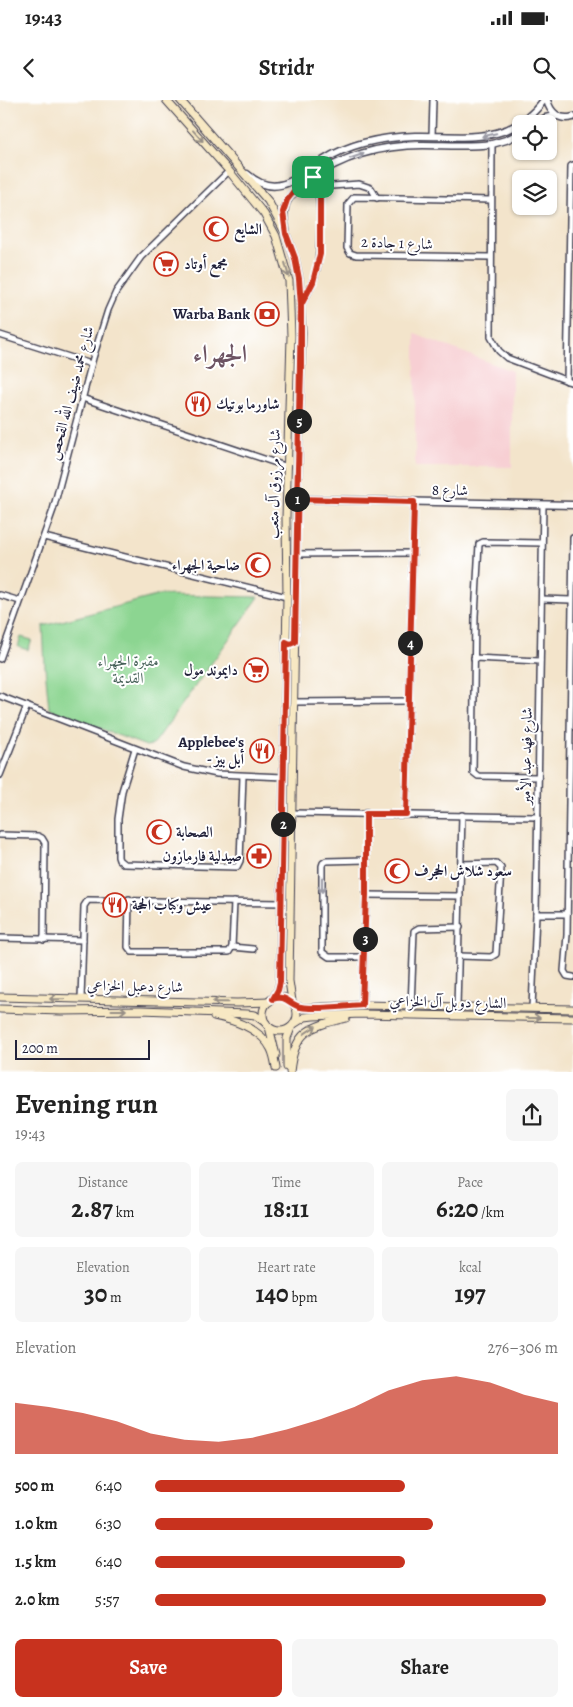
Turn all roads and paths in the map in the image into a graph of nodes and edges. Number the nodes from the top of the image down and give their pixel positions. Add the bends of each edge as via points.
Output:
1 (166, 100) edge
2 (180, 100) edge
3 (433, 100) edge
4 (546, 100) edge
5 (556, 115) edge
6 (557, 116) edge
7 (573, 117) edge
8 (432, 136) junction
9 (512, 137) edge
10 (492, 144) junction
11 (573, 165) edge
12 (241, 169) junction
13 (230, 171) junction
14 (297, 177) junction
15 (313, 177) junction
16 (303, 184) junction
17 (318, 187) junction
18 (378, 198) junction
19 (491, 200) junction
20 (571, 230) edge
21 (286, 234) junction
22 (490, 257) junction
23 (571, 295) edge
24 (301, 305) junction
25 (0, 335) edge
26 (91, 364) junction
27 (567, 381) junction
28 (573, 383) edge
29 (82, 398) junction
30 (288, 467) junction
31 (297, 499) junction
32 (414, 502) junction
33 (543, 505) junction
34 (573, 505) edge
35 (44, 537) junction
36 (573, 538) edge
37 (542, 543) junction
38 (413, 552) junction
39 (296, 554) junction
40 (572, 578) edge
41 (0, 595) edge
42 (287, 598) junction
43 (542, 599) junction
44 (20, 601) junction
45 (572, 604) edge
46 (286, 642) junction
47 (295, 642) junction
48 (572, 646) edge
49 (286, 655) junction
50 (295, 656) junction
51 (474, 658) junction
52 (0, 659) edge
53 (540, 661) junction
54 (572, 690) edge
55 (0, 696) edge
56 (409, 701) junction
57 (294, 702) junction
58 (27, 706) junction
59 (571, 742) edge
60 (135, 749) junction
61 (571, 770) edge
62 (0, 775) edge
63 (243, 776) junction
64 (284, 777) junction
65 (538, 777) junction
66 (292, 813) junction
67 (366, 814) junction
68 (406, 814) junction
69 (462, 815) junction
70 (538, 817) junction
71 (571, 819) edge
72 (283, 826) junction
73 (292, 826) junction
74 (0, 834) edge
75 (283, 839) junction
76 (291, 840) junction
77 (366, 860) junction
78 (461, 864) junction
79 (570, 864) edge
80 (366, 895) junction
81 (460, 896) junction
82 (129, 900) junction
83 (234, 902) junction
84 (282, 903) junction
85 (536, 914) junction
86 (567, 914) junction
87 (460, 927) junction
88 (567, 935) junction
89 (573, 935) edge
90 (0, 938) edge
91 (44, 940) junction
92 (83, 940) junction
93 (232, 946) junction
94 (253, 949) dead end
95 (459, 956) junction
96 (364, 957) junction
97 (573, 976) edge
98 (0, 999) edge
99 (81, 999) junction
100 (271, 1000) junction
101 (176, 1001) junction
102 (190, 1002) junction
103 (293, 1003) junction
104 (362, 1005) junction
105 (411, 1006) junction
106 (457, 1007) junction
107 (487, 1007) junction
108 (501, 1008) junction
109 (532, 1008) junction
110 (0, 1009) edge
111 (573, 1010) edge
112 (176, 1012) junction
113 (188, 1013) junction
114 (201, 1013) junction
115 (361, 1014) junction
116 (487, 1018) junction
117 (501, 1018) junction
118 (573, 1018) edge
119 (267, 1025) junction
120 (293, 1026) junction
121 (276, 1070) edge
122 (288, 1072) edge

1 -> 13 main road, شارع مرزوق آل متعب
2 - 12 main road, شارع مرزوق آل متعب
3 - 8 street
4 - 5 street
4 -> 8 street via 522,122 501,132 479,137
6 - 7 street
8 - 14 street via 393,138 351,146
9 - 10 street
15 -> 10 street via 357,155 376,150 421,145
10 - 19 street
11 - 20 street
12 - 14 street via 270,186 281,186
12 - 21 main road, شارع مرزوق آل متعب via 268,201
13 - 26 street, شارع محمد ضيف الله القحص via 163,234 127,275 108,310
13 -> 30 main road, شارع مرزوق آل متعب via 271,225 290,281
14 - 16 street via 297,182
15 - 16 street
15 - 17 street
16 - 21 street via 285,205
17 - 18 street via 359,184 371,188
17 - 24 street via 320,254 313,282
18 - 19 street, شارع 1 جادة 2
18 - 22 street, شارع 1 جادة 2 via 356,197 348,204 347,248 352,254
19 - 22 street
20 - 23 street
21 - 24 main road, شارع مرزوق آل متعب via 295,258
22 - 27 street via 490,331 496,346 512,361
23 - 27 street
24 - 31 main road, شارع مرزوق آل متعب
25 - 26 street
26 - 29 street, شارع محمد ضيف الله القحص
27 - 28 street
29 - 30 street
29 - 35 street, شارع محمد ضيف الله القحص
30 - 42 main road, شارع مرزوق آل متعب
31 - 32 street, شارع 8
31 - 39 main road, شارع مرزوق آل متعب
32 - 33 street, شارع 8
32 - 38 street
33 - 34 street, شارع 8
33 - 37 street, شارع فهد عبد الأمير
35 - 42 street
35 - 44 street, شارع محمد ضيف الله القحص
36 - 40 street
37 - 43 street, شارع فهد عبد الأمير
37 - 51 street via 479,544
38 - 39 street
38 - 56 street
39 - 47 main road, شارع مرزوق آل متعب
40 - 45 street
41 - 44 street
42 - 46 main road, شارع مرزوق آل متعب
43 - 45 street
43 - 53 street, شارع فهد عبد الأمير
44 - 52 street, شارع محمد ضيف الله القحص
45 - 48 street
46 - 47 main road
46 - 49 main road, شارع مرزوق آل متعب
47 - 50 main road, شارع مرزوق آل متعب
48 - 54 street
49 - 50 main road
49 - 64 main road, شارع مرزوق آل متعب
50 - 57 main road, شارع مرزوق آل متعب
51 - 53 street
51 - 65 street via 474,773 478,776
53 - 65 street, شارع فهد عبد الأمير
54 - 59 street
55 - 58 street
56 - 57 street
56 - 68 street
57 - 66 main road, شارع مرزوق آل متعب
58 - 60 street
58 - 62 street
59 - 61 street
60 - 63 street via 192,769
60 - 63 street via 119,812 118,857 124,864 238,866
61 - 71 street
63 - 64 street
64 - 72 main road, شارع مرزوق آل متعب
65 - 70 street, شارع فهد عبد الأمير
66 - 67 street
66 - 73 main road, شارع مرزوق آل متعب
67 - 68 street
67 - 77 street
68 - 69 street
69 - 70 street
69 - 78 street
70 - 85 street, شارع فهد عبد الأمير
71 - 79 street
72 - 73 main road
72 - 75 main road, شارع مرزوق آل متعب
73 - 76 main road, شارع مرزوق آل متعب
74 - 91 street via 38,836 45,843
75 - 76 main road
75 - 84 main road, شارع مرزوق آل متعب
76 - 103 main road, شارع مرزوق آل متعب via 288,981
77 - 80 street
77 -> 96 street via 326,861 322,866 322,952 329,957
78 - 81 street
78 - 95 street via 496,863 501,868 496,954 491,957
79 - 86 street
80 - 81 street
80 - 96 street
81 - 87 street
82 - 83 street
82 - 92 street via 85,901
82 - 93 street via 130,951 226,953
83 - 84 street
83 - 93 street
84 - 100 main road, شارع مرزوق آل متعب via 280,982
85 - 86 street
85 - 109 street, شارع فهد عبد الأمير
86 - 88 street
87 - 95 street
87 - 105 street via 419,928 414,931
88 - 89 street
88 - 97 street via 564,971 567,976
90 - 91 street
91 - 92 street
92 - 99 street
93 - 94 street
95 - 106 street
96 - 104 street
99 -> 98 main road, شارع دعبل الخزاعي
99 - 101 main road, شارع دعبل الخزاعي
100 -> 102 main road, شارع دعبل الخزاعي
100 - 103 main road via 284,998
100 - 119 main road via 263,1014
101 - 102 main road, شارع دعبل الخزاعي
101 - 112 main road via 179,1006
102 - 113 main road via 185,1006
103 - 104 main road, الشارع دوبل آل الخزاعي via 305,1008
103 - 120 main road via 298,1013
104 - 105 main road, الشارع دوبل آل الخزاعي
105 - 106 main road, الشارع دوبل آل الخزاعي
106 - 107 main road, الشارع دوبل آل الخزاعي
107 - 108 main road, الشارع دوبل آل الخزاعي
107 - 116 main road via 491,1013
108 - 109 main road, الشارع دوبل آل الخزاعي
108 - 117 main road via 498,1012
109 - 111 main road, الشارع دوبل آل الخزاعي
110 -> 112 main road, شارع دعبل الخزاعي
112 - 113 main road, شارع دعبل الخزاعي
113 - 114 main road, شارع دعبل الخزاعي
114 - 119 main road, شارع دعبل الخزاعي via 251,1014
114 - 121 main road via 231,1020 256,1033 271,1049
115 - 116 main road, الشارع دوبل آل الخزاعي
115 - 120 main road, الشارع دوبل آل الخزاعي via 305,1017
122 -> 115 main road via 296,1045 304,1033 319,1024
116 - 117 main road, الشارع دوبل آل الخزاعي
117 -> 118 main road, الشارع دوبل آل الخزاعي
119 - 120 main road via 278,1031
119 - 121 main road via 275,1045
120 - 122 main road via 287,1038

